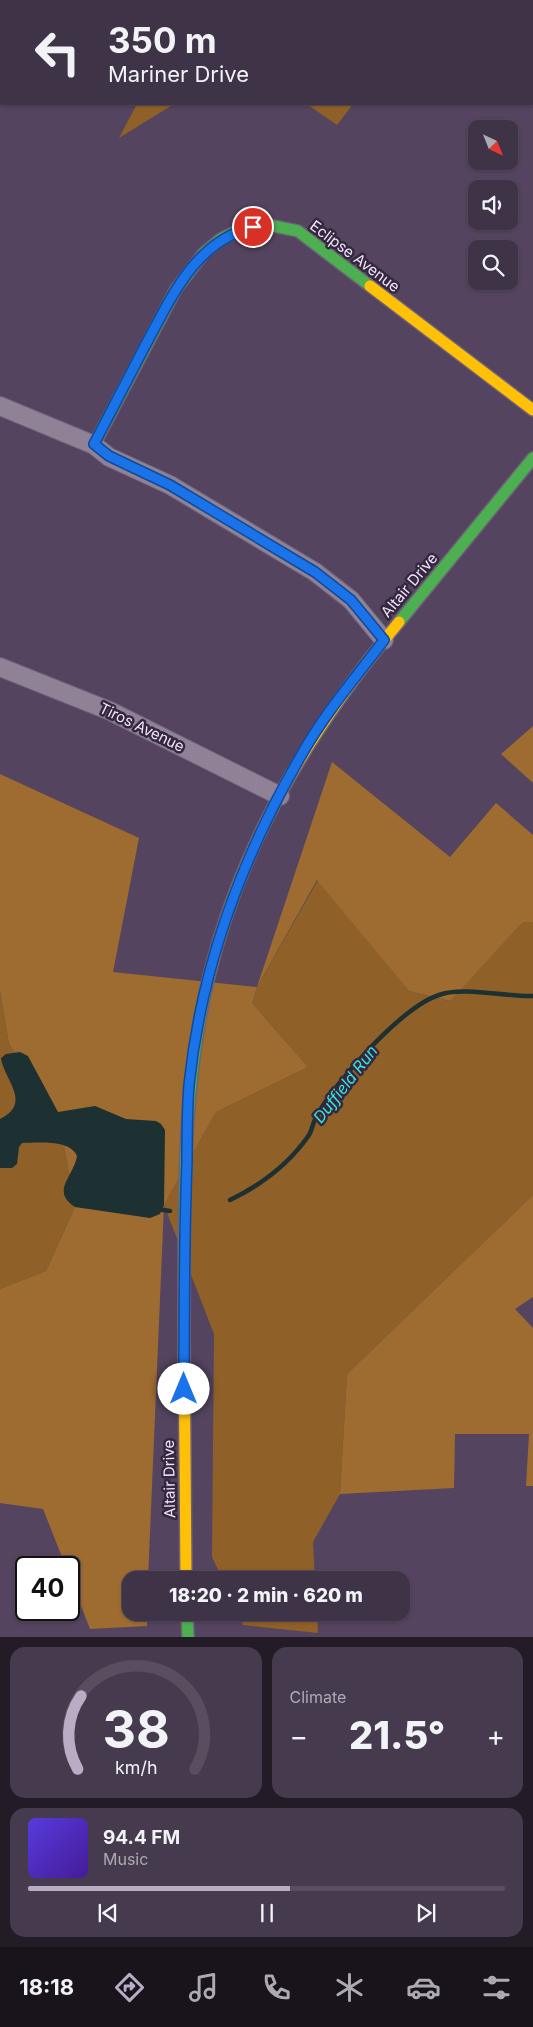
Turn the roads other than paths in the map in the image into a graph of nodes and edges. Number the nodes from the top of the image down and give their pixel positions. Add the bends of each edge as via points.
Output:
1 (0, 406) edge
2 (533, 410) edge
3 (94, 444) junction
4 (533, 458) edge
5 (384, 640) junction
6 (0, 667) edge
7 (280, 796) junction
8 (186, 1571) edge
9 (187, 1621) edge
10 (188, 1637) edge

1 - 3 street
2 - 3 street, Eclipse Avenue via 298,231 266,224 221,239 197,260 176,288
3 - 5 street via 109,456 170,485 315,572 351,600
4 - 5 street, Altair Drive
5 - 7 street, Altair Drive via 321,724
6 - 7 street, Tiros Avenue via 110,710
7 - 8 street, Altair Drive via 236,889 223,926 204,992 189,1085 183,1479
9 - 10 street

